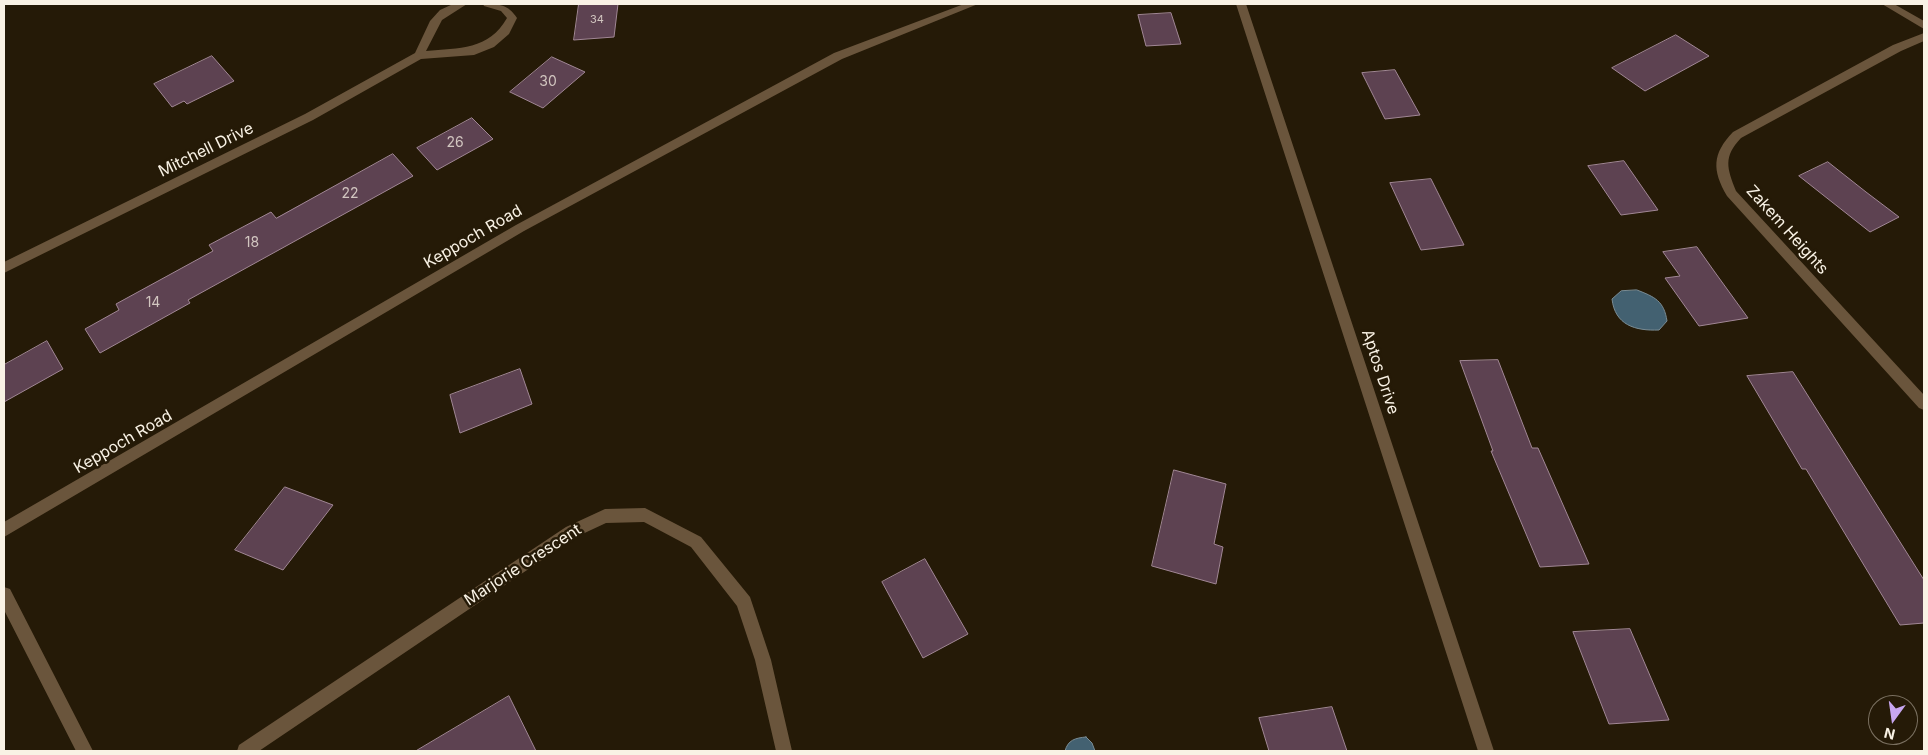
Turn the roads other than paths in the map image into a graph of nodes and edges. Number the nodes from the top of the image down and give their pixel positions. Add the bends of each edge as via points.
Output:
1 (462, 4) edge
2 (488, 4) edge
3 (973, 4) edge
4 (1241, 4) edge
5 (1887, 4) edge
6 (1924, 26) edge
7 (1924, 37) edge
8 (420, 55) junction
9 (4, 268) edge
10 (1924, 404) edge
11 (4, 530) edge
12 (4, 594) edge
13 (85, 751) edge
14 (245, 751) edge
15 (784, 751) edge
16 (1486, 751) edge

1 - 8 street via 442,12 432,26
2 - 8 street, Mitchell Drive via 505,9 512,18 505,31 490,44 474,51
3 - 11 street, Keppoch Road via 838,56 588,191
4 - 16 street, Aptos Drive
5 - 6 street
7 - 10 street, Zakem Heights via 1737,135 1724,148 1721,169 1731,193
8 - 9 street, Mitchell Drive via 309,117
12 - 13 street
14 - 15 street, Marjorie Crescent via 571,532 605,516 646,515 696,542 744,602 763,660

